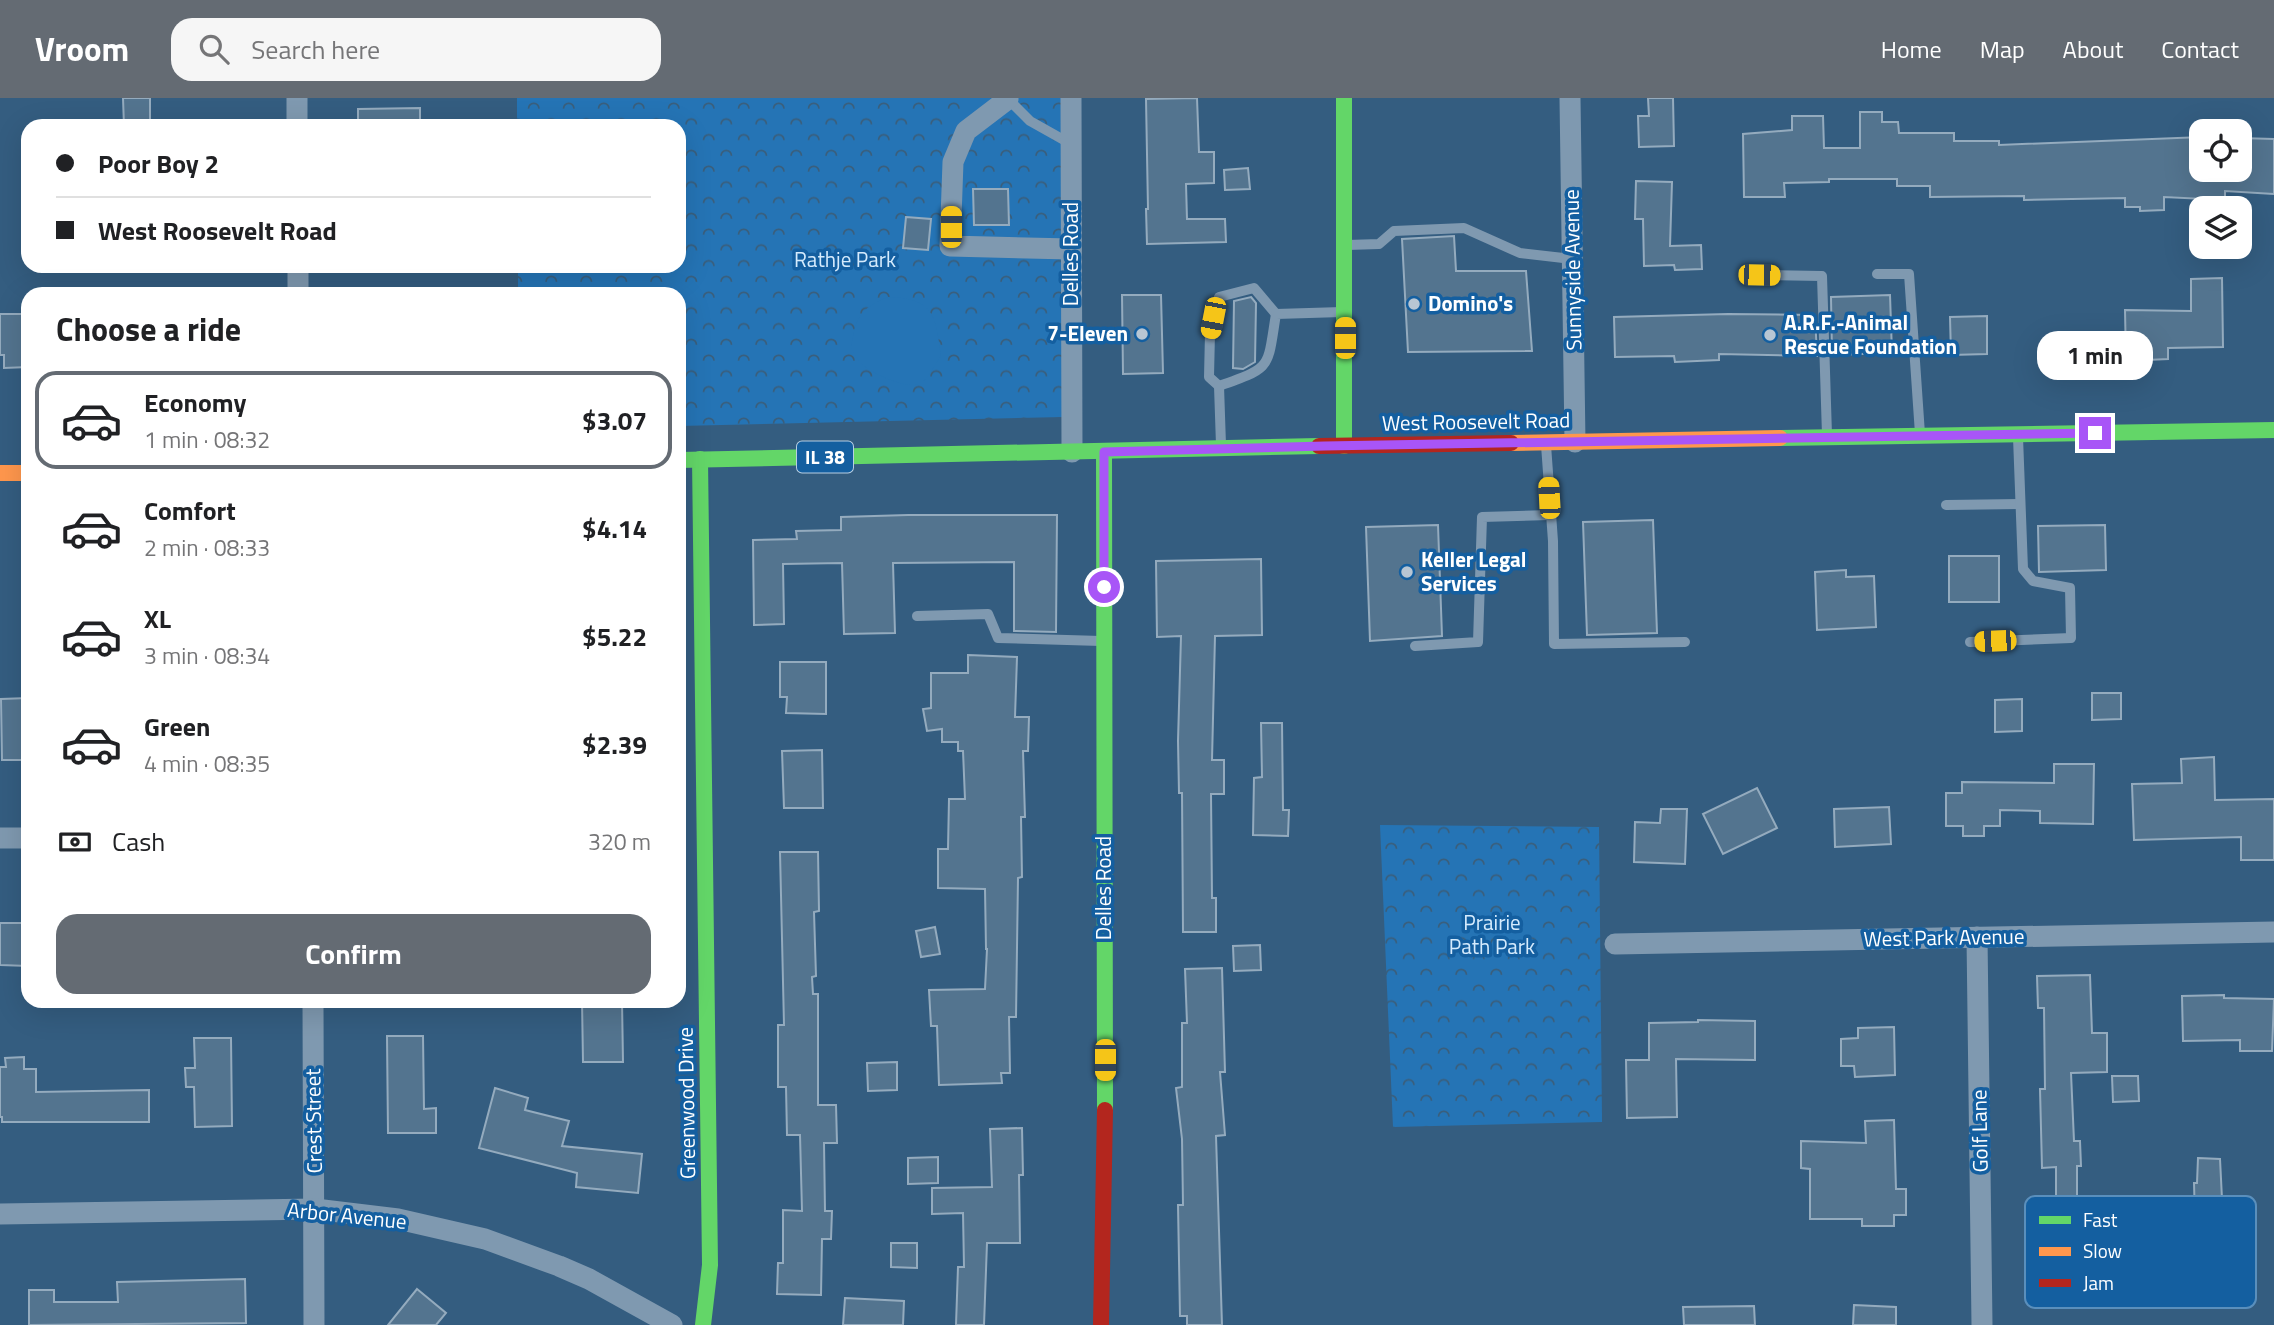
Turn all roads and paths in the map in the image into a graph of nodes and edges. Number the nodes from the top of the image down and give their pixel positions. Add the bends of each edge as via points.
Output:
1 (297, 98) edge
2 (1007, 98) edge
3 (1071, 98) edge
4 (1344, 98) edge
5 (1570, 98) edge
6 (297, 119) edge
7 (1071, 144) junction
8 (1345, 245) junction
9 (1071, 250) junction
10 (1572, 259) junction
11 (1877, 274) dead end
12 (1759, 275) dead end
13 (1345, 312) junction
14 (1276, 314) junction
15 (1219, 386) junction
16 (2274, 430) edge
17 (2018, 435) junction
18 (1921, 436) junction
19 (1827, 438) junction
20 (1546, 442) junction
21 (1575, 442) junction
22 (1345, 446) junction
23 (1221, 449) junction
24 (1072, 452) junction
25 (1104, 452) junction
26 (700, 459) junction
27 (686, 460) edge
28 (0, 473) edge
29 (21, 473) edge
30 (2020, 504) junction
31 (1946, 505) dead end
32 (1550, 515) junction
33 (917, 616) dead end
34 (1104, 641) junction
35 (1685, 642) dead end
36 (1970, 642) dead end
37 (1415, 646) dead end
38 (0, 838) edge
39 (21, 838) edge
40 (2274, 932) edge
41 (1977, 937) junction
42 (1615, 944) dead end
43 (313, 1008) edge
44 (315, 1209) junction
45 (0, 1214) edge
46 (314, 1325) edge
47 (672, 1325) edge
48 (703, 1325) edge
49 (1101, 1325) edge
50 (1982, 1325) edge

1 - 6 street
2 - 7 lane via 1030,121
2 - 9 street via 966,131 953,162 950,246
3 - 7 street, Delles Road
4 - 8 street
5 - 10 street, Sunnyside Avenue
7 - 9 street, Delles Road
8 - 10 lane via 1379,244 1394,231 1464,228 1520,253
8 - 13 street
9 - 24 street, Delles Road
10 - 21 street, Sunnyside Avenue
11 - 18 lane via 1909,274
12 - 19 lane via 1822,276
13 - 14 lane
13 - 22 street
14 - 15 lane via 1269,360 1256,373
14 - 15 lane via 1254,288 1219,296 1210,333 1209,377
15 - 23 lane
16 - 17 street, West Roosevelt Road / IL 38
17 - 18 street, West Roosevelt Road / IL 38
17 - 30 lane
18 - 19 street, West Roosevelt Road / IL 38
19 - 21 street, West Roosevelt Road / IL 38
20 - 21 street, West Roosevelt Road / IL 38
20 - 22 street, West Roosevelt Road / IL 38
20 - 32 lane
22 - 23 street, West Roosevelt Road / IL 38
23 - 25 street, West Roosevelt Road / IL 38
24 - 25 street, West Roosevelt Road / IL 38
24 - 26 street, West Roosevelt Road / IL 38
25 - 34 street, Delles Road
26 - 27 street, West Roosevelt Road / IL 38
26 - 48 street, Greenwood Drive via 710,1265
28 - 29 street
30 - 31 lane
30 - 36 lane via 2022,569 2033,581 2070,588 2071,638
32 - 35 lane via 1554,644
32 - 37 lane via 1482,517 1478,642
33 - 34 lane via 988,614 998,638
34 - 49 street, Delles Road
38 - 39 street
40 - 41 street, West Park Avenue
41 - 42 street, West Park Avenue
41 - 50 street, Golf Lane
43 - 44 street, Crest Street
44 - 45 street, Arbor Avenue
44 - 46 street, Crest Street
44 - 47 street, Arbor Avenue via 398,1219 485,1239 589,1279

